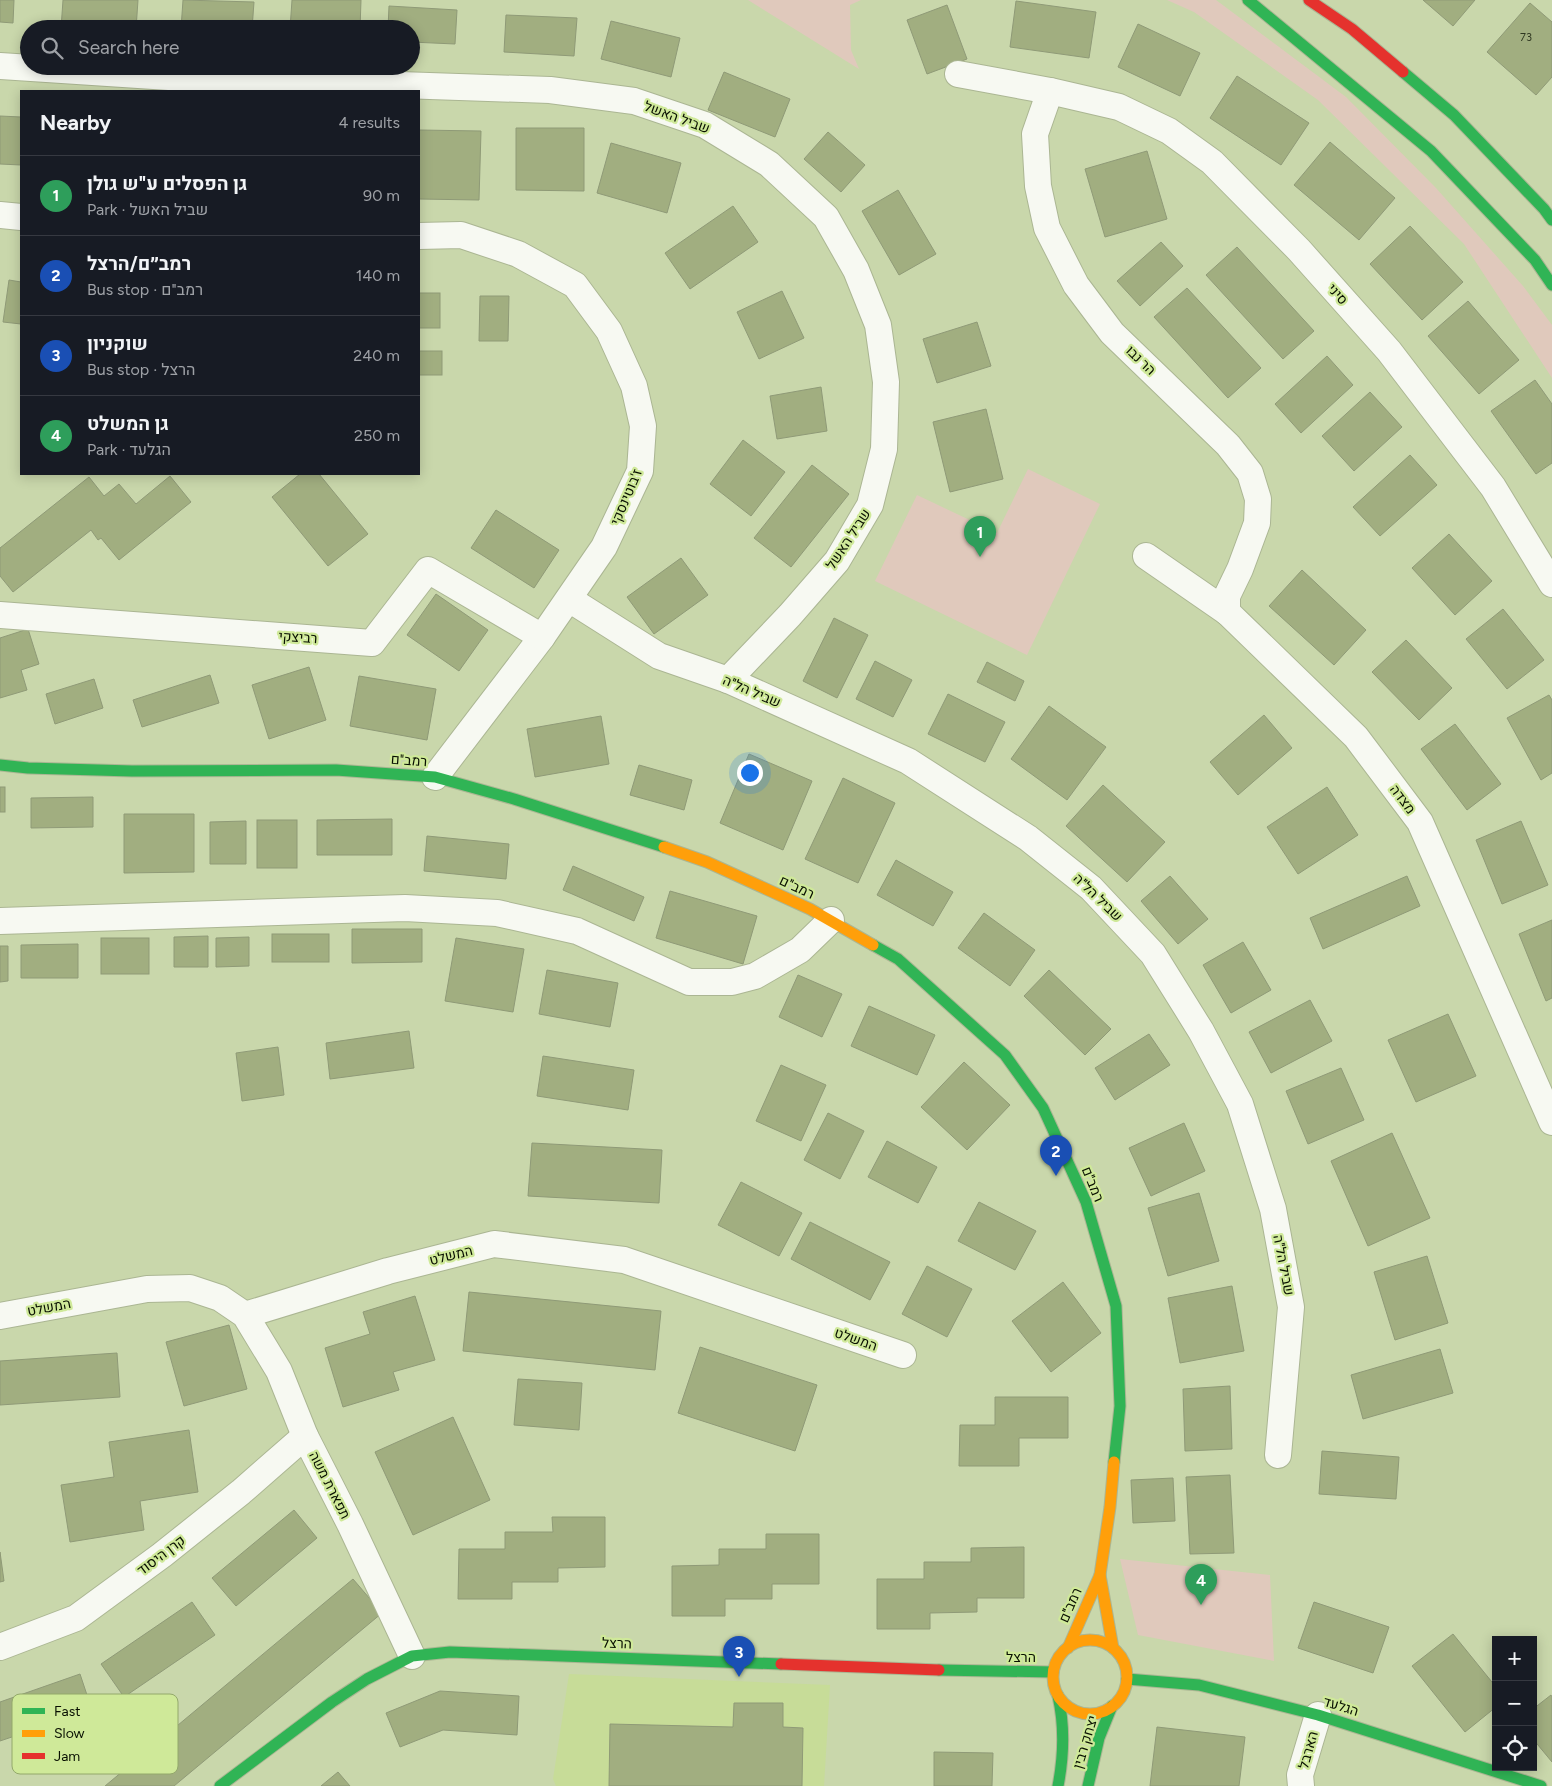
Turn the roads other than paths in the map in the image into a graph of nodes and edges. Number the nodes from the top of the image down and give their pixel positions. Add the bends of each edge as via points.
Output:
1 (1248, 0) edge
2 (1310, 0) edge
3 (0, 66) edge
4 (20, 67) edge
5 (958, 74) dead end
6 (138, 75) edge
7 (1050, 91) junction
8 (0, 215) edge
9 (20, 217) edge
10 (1552, 220) edge
11 (420, 236) edge
12 (1552, 285) edge
13 (1146, 556) dead end
14 (1552, 584) edge
15 (569, 599) junction
16 (1227, 612) junction
17 (0, 615) edge
18 (542, 638) junction
19 (728, 680) junction
20 (0, 765) edge
21 (435, 777) junction
22 (831, 920) junction
23 (0, 921) edge
24 (1552, 1122) edge
25 (245, 1315) junction
26 (0, 1316) edge
27 (903, 1355) dead end
28 (306, 1436) junction
29 (1278, 1455) dead end
30 (1100, 1575) junction
31 (0, 1648) edge
32 (1068, 1648) junction
33 (1113, 1648) junction
34 (412, 1656) junction
35 (1053, 1672) junction
36 (1127, 1679) junction
37 (1058, 1696) junction
38 (1112, 1706) junction
39 (1318, 1715) junction
40 (220, 1786) edge
41 (1058, 1786) edge
42 (1088, 1786) edge
43 (1301, 1786) edge
44 (1541, 1786) edge

1 - 12 street via 1430,151 1535,260
2 - 10 street via 1352,29 1454,115
3 - 4 street, שביל האשל
5 - 7 street, סיני
6 - 19 street, שביל האשל via 550,90 634,101 705,125 769,164 826,217 856,270 878,326 886,382 884,449 870,505 837,561
7 - 14 street, סיני via 1119,107 1169,132 1212,162 1299,250 1389,351 1493,487
7 - 16 street, הר נבו via 1035,134 1038,186 1047,228 1076,286 1112,333 1228,445 1250,473 1258,499 1258,523 1227,596
8 - 9 street
11 - 15 street, ז'בוטינסקי via 461,235 518,254 575,285 609,331 634,386 643,426 640,472 604,547
13 - 16 street, מצדה
15 - 18 street, ז'בוטינסקי
15 - 19 street, שביל הל"ה via 659,656
16 - 24 street, מצדה via 1356,737 1420,822
17 - 18 street, רביצקי via 372,643 428,570
18 - 21 street, ז'בוטינסקי
19 - 29 street, שביל הל"ה via 908,761 1028,838 1091,888 1153,954 1201,1031 1240,1104 1273,1209 1292,1307
20 - 21 street, רמב"ם via 132,771 336,770
21 - 22 street, רמב"ם via 617,831 707,862
22 - 23 street via 800,950 755,976 732,982 690,982 577,931 497,913 404,908
22 - 30 street, רמב"ם via 898,959 1005,1055 1043,1108 1086,1202 1116,1306 1120,1406
25 - 26 street, המשלט via 220,1298 182,1288 146,1289
25 - 27 street, המשלט via 388,1271 494,1244 624,1260
25 - 28 street, תפארת משה via 279,1370
28 - 31 street, קרן היסוד via 162,1555 76,1618
28 - 34 street, תפארת משה
30 - 32 street, רמב"ם
30 - 33 street, רמב"ם
32 - 33 street via 1087,1640 1101,1641
32 - 35 street via 1060,1656
33 - 36 street via 1123,1661
34 - 35 street, הרצל via 450,1652
34 - 40 street, הרצל via 339,1697
35 - 37 street
36 - 38 street via 1121,1697
36 - 39 street, הגלעד via 1199,1685
37 - 38 street via 1073,1710 1086,1713 1100,1712
37 - 41 street, יצחק רבין via 1065,1734
38 - 42 street, יצחק רבין via 1099,1738
39 - 43 street, הארבל via 1300,1775
39 - 44 street, הגלעד

